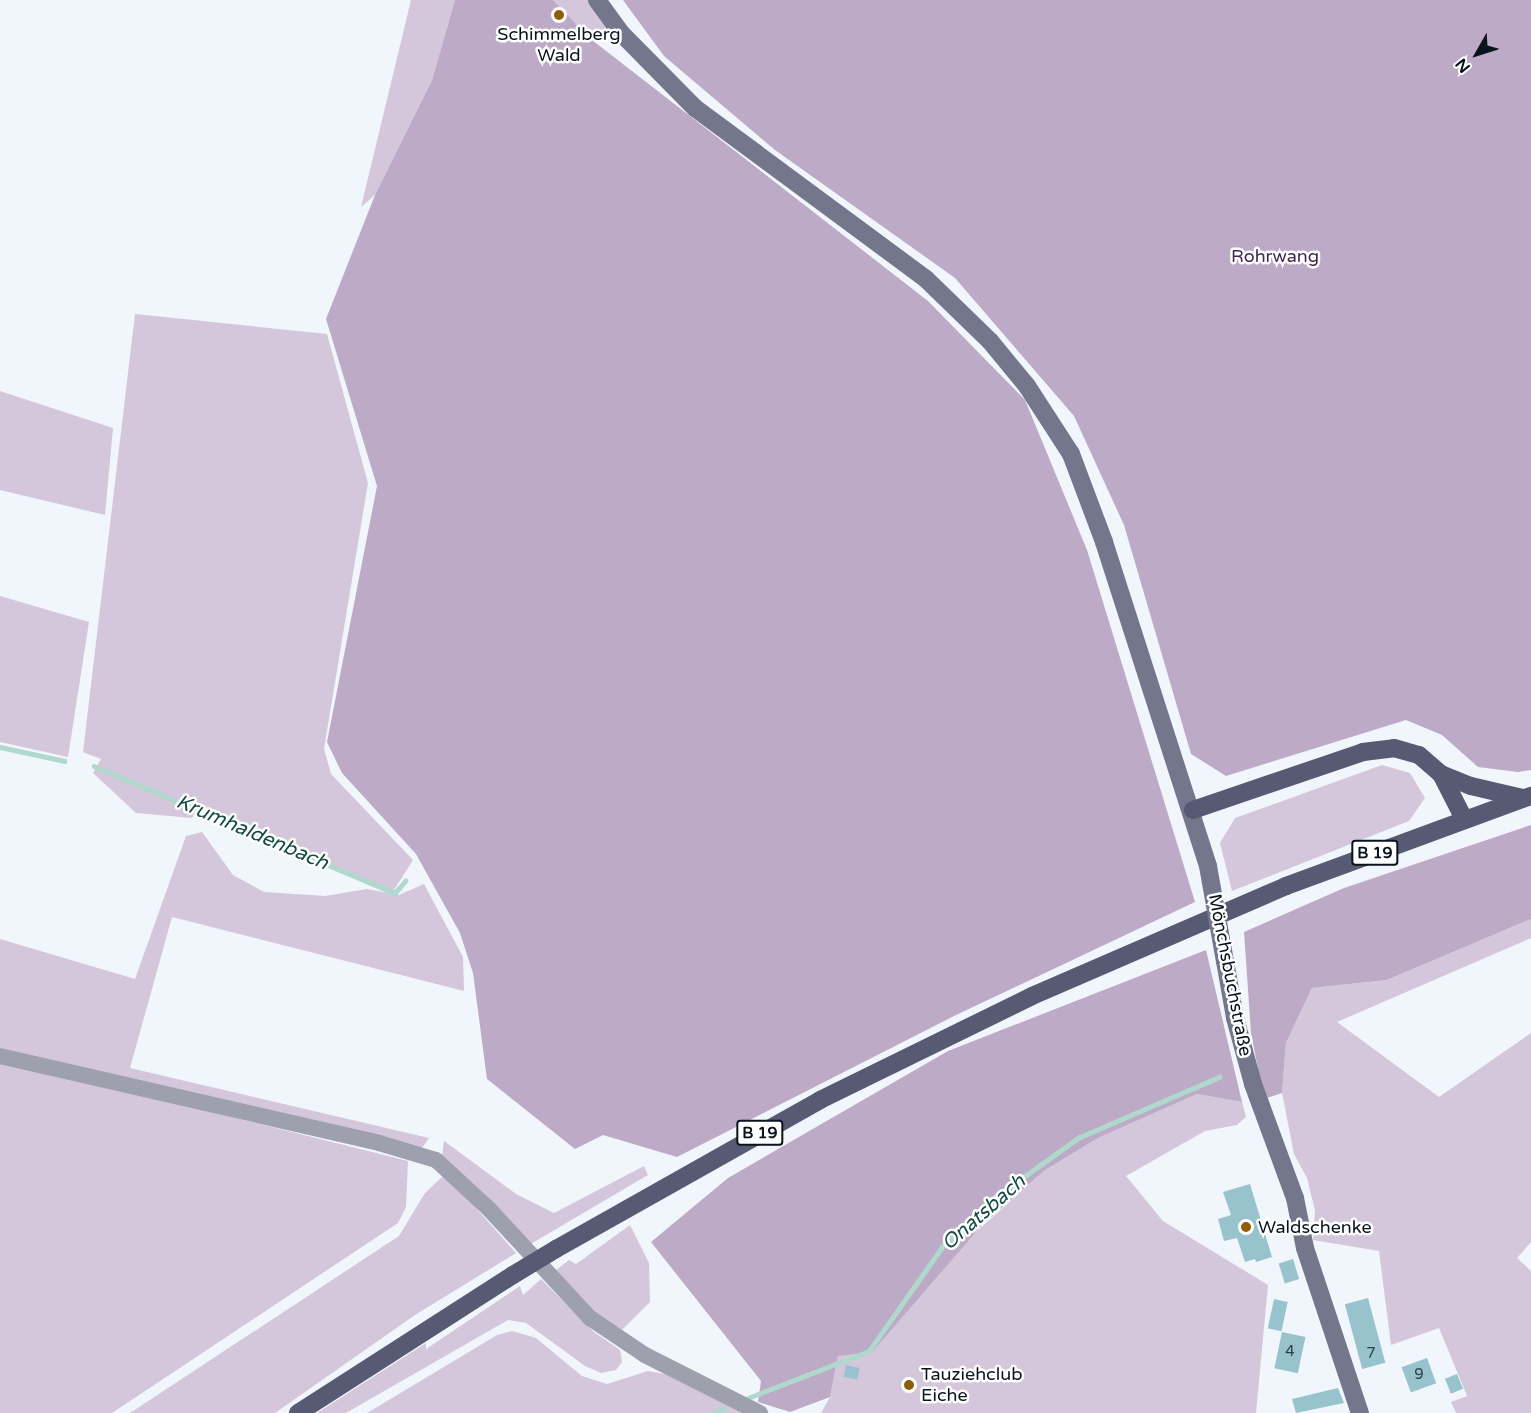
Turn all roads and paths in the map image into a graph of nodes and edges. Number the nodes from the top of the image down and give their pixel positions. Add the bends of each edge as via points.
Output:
1 (597, 0) edge
2 (1441, 774) junction
3 (1528, 797) edge
4 (1193, 810) junction
5 (1464, 819) junction
6 (0, 1056) edge
7 (298, 1413) edge
8 (760, 1413) edge
9 (1360, 1413) edge

1 - 4 street, Mönchsbuchstraße via 620,32 695,108 926,279 990,341 1027,386 1071,454
2 - 3 main road via 1471,786
2 - 4 main road via 1408,750 1380,748
2 - 5 main road
3 - 5 main road, B 19
4 - 9 street, Mönchsbuchstraße, bridge via 1247,1063 1274,1150 1295,1198 1305,1248
5 - 7 main road, B 19, bridge via 1201,921 969,1026 741,1143 556,1249
6 - 8 street via 368,1140 436,1160 489,1209 590,1318 645,1355

